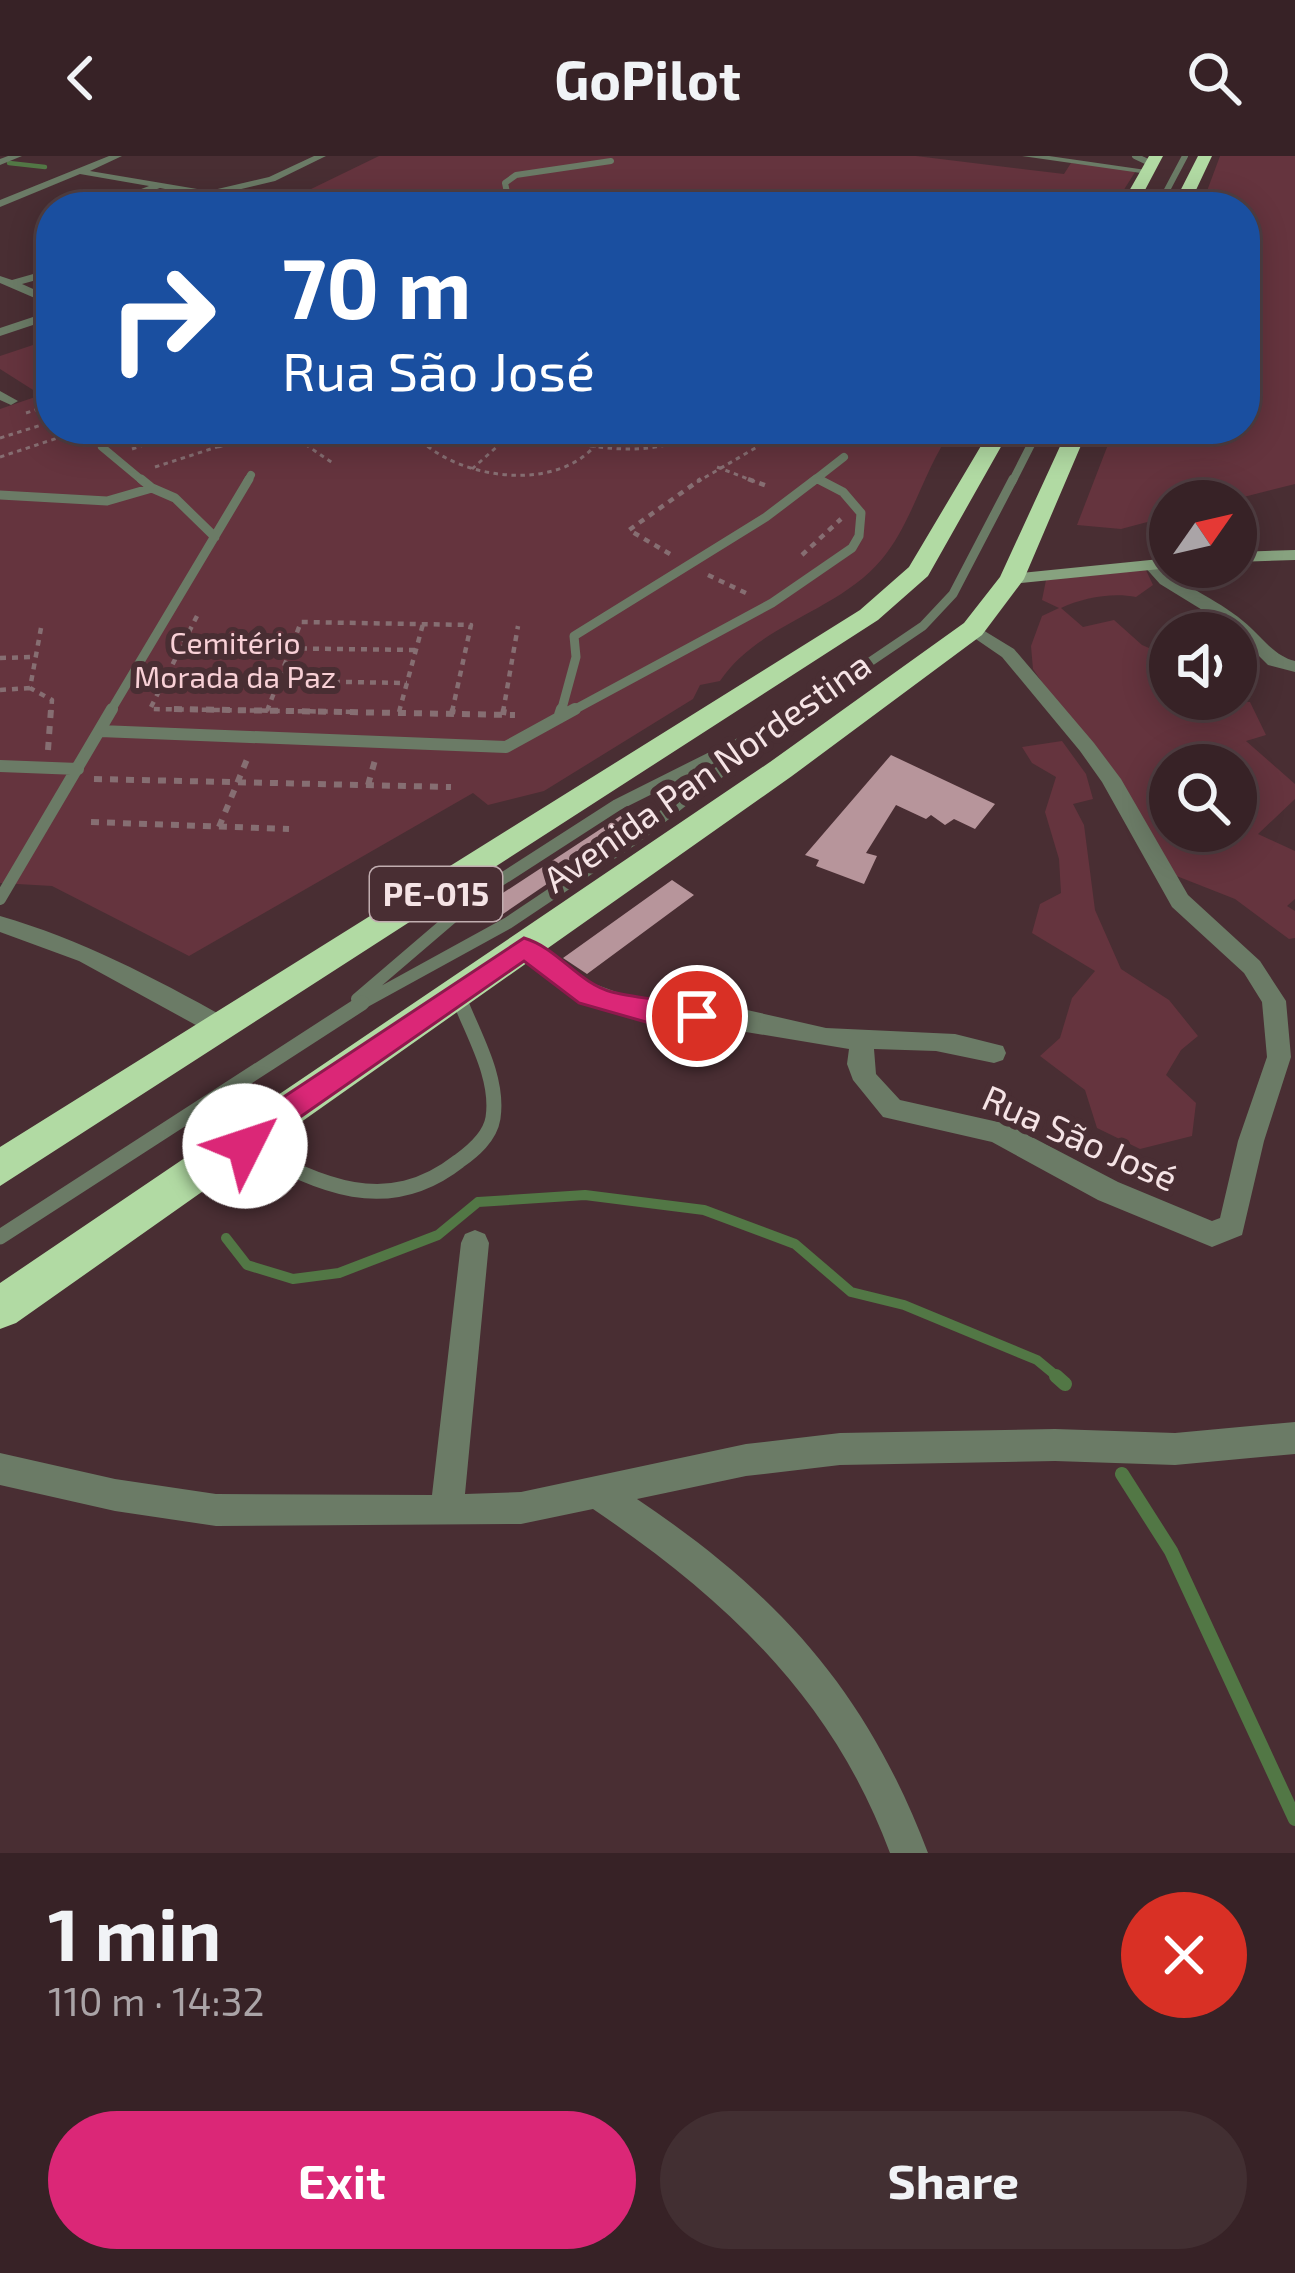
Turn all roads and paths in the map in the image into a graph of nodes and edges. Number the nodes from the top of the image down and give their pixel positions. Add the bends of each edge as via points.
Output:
1 (17, 156) edge
2 (117, 156) edge
3 (321, 156) edge
4 (1027, 156) edge
5 (1135, 156) edge
6 (1174, 156) edge
7 (1185, 156) edge
8 (1205, 156) edge
9 (611, 161) dead end
10 (0, 162) edge
11 (1152, 164) edge
12 (1175, 166) junction
13 (82, 172) junction
14 (1193, 180) junction
15 (158, 186) junction
16 (143, 192) edge
17 (196, 192) edge
18 (217, 192) edge
19 (507, 192) edge
20 (752, 192) edge
21 (875, 192) edge
22 (1138, 192) edge
23 (1165, 192) edge
24 (1178, 192) edge
25 (1187, 192) edge
26 (0, 204) edge
27 (36, 275) edge
28 (5, 282) edge
29 (36, 295) edge
30 (36, 320) edge
31 (0, 332) edge
32 (36, 427) edge
33 (0, 438) edge
34 (39, 444) edge
35 (145, 444) edge
36 (217, 444) edge
37 (228, 444) edge
38 (305, 444) edge
39 (430, 444) edge
40 (500, 444) edge
41 (577, 444) edge
42 (598, 444) edge
43 (647, 444) edge
44 (760, 444) edge
45 (992, 444) edge
46 (1031, 444) edge
47 (1071, 444) edge
48 (217, 447) junction
49 (0, 448) edge
50 (102, 448) dead end
51 (596, 449) junction
52 (127, 450) dead end
53 (8, 454) junction
54 (0, 457) edge
55 (844, 457) dead end
56 (334, 464) dead end
57 (151, 468) dead end
58 (471, 470) junction
59 (251, 475) dead end
60 (817, 478) junction
61 (152, 488) junction
62 (0, 495) edge
63 (629, 530) dead end
64 (215, 537) junction
65 (1295, 555) edge
66 (1257, 556) edge
67 (1149, 565) edge
68 (1012, 579) junction
69 (1179, 588) edge
70 (197, 616) dead end
71 (423, 624) junction
72 (518, 626) dead end
73 (40, 628) dead end
74 (973, 629) junction
75 (181, 646) junction
76 (291, 648) junction
77 (416, 650) junction
78 (34, 657) junction
79 (0, 658) edge
80 (1295, 667) edge
81 (166, 679) junction
82 (279, 680) junction
83 (407, 682) junction
84 (30, 688) junction
85 (0, 690) edge
86 (267, 711) junction
87 (399, 713) junction
88 (452, 714) junction
89 (503, 715) junction
90 (515, 715) dead end
91 (560, 715) junction
92 (777, 725) junction
93 (100, 731) junction
94 (254, 742) dead end
95 (0, 766) edge
96 (47, 767) junction
97 (75, 774) junction
98 (238, 782) junction
99 (451, 787) dead end
100 (91, 822) dead end
101 (219, 826) junction
102 (290, 829) dead end
103 (0, 898) edge
104 (0, 924) edge
105 (524, 947) junction
106 (457, 994) junction
107 (333, 1019) junction
108 (224, 1028) junction
109 (862, 1038) junction
110 (994, 1053) dead end
111 (240, 1142) junction
112 (0, 1168) edge
113 (0, 1237) edge
114 (475, 1243) dead end
115 (0, 1308) edge
116 (1295, 1438) edge
117 (0, 1469) edge
118 (600, 1494) junction
119 (447, 1511) junction
120 (909, 1853) edge

1 - 10 street
2 - 13 street
3 - 18 street
4 - 11 street
5 - 11 lane
6 - 12 lane
7 - 12 lane
8 - 14 highway
9 - 19 lane via 516,176 505,183
11 - 22 highway
12 - 23 lane
13 - 15 street
13 - 26 street
14 - 24 highway
14 - 25 highway
15 - 16 street
15 - 17 street
20 - 21 lane
27 - 28 street
28 - 29 street
30 - 31 street
32 - 33 path
34 - 53 path
35 - 52 path
36 - 48 path
37 - 48 path
38 - 56 path
39 - 58 path via 435,455
40 - 58 path
41 - 51 path
42 - 51 path
43 - 51 path
44 - 63 path
45 - 108 highway, Avenida Pan Nordestina / PE-015 via 919,572 869,615
46 - 92 lane via 939,611
47 - 68 highway, Avenida Pan Nordestina / PE-015
48 - 57 path
49 - 53 path
50 - 61 lane
51 - 58 path via 542,472
53 - 54 path
55 - 60 lane
59 - 64 lane
60 - 91 lane via 574,636
60 - 91 lane via 861,513 852,548 772,603
61 - 62 lane via 107,501
61 - 64 lane via 175,498
64 - 93 lane
65 - 66 street
67 - 68 street
68 - 74 highway, Avenida Pan Nordestina / PE-015
69 - 80 street via 1236,623 1274,661
70 - 75 path
71 - 76 path via 301,622
71 - 77 path
71 - 88 path via 471,625
72 - 89 path
73 - 78 path
74 - 105 highway, Avenida Pan Nordestina / PE-015
74 - 109 street, Rua São José via 1008,653 1087,747 1180,901 1252,967 1274,1001 1279,1058 1237,1214 1226,1232 1212,1234 998,1132 892,1109 866,1080
75 - 76 path
75 - 81 path
76 - 77 path
76 - 82 path
77 - 83 path
78 - 79 path
78 - 84 path
81 - 82 path
81 - 86 path via 151,709
82 - 83 path
82 - 86 path
83 - 87 path
84 - 85 path
84 - 96 path via 52,700
86 - 87 path
87 - 88 path
88 - 89 path
89 - 90 path
91 - 93 lane via 506,747
92 - 107 lane via 635,838 508,922
92 - 107 lane via 617,805 482,892
93 - 97 lane
94 - 98 path
95 - 96 lane
96 - 97 lane
97 - 98 path
97 - 103 lane
98 - 99 path
98 - 101 path
100 - 101 path
101 - 102 path
104 - 108 street via 103,962
105 - 106 highway, Avenida Pan Nordestina / PE-015
105 - 109 street, Rua São José via 588,996 613,1005
106 - 111 highway, Avenida Pan Nordestina / PE-015
106 - 111 lane via 481,1051 493,1121 448,1173 384,1196 324,1183
107 - 113 lane
108 - 112 highway, Avenida Pan Nordestina / PE-015
109 - 110 street, Rua São José via 945,1039
111 - 115 highway, Avenida Pan Nordestina / PE-015
114 - 119 street
116 - 118 street via 1174,1449 840,1450 746,1460
117 - 119 street via 216,1510
118 - 119 street
118 - 120 street via 673,1541 761,1620 865,1756

